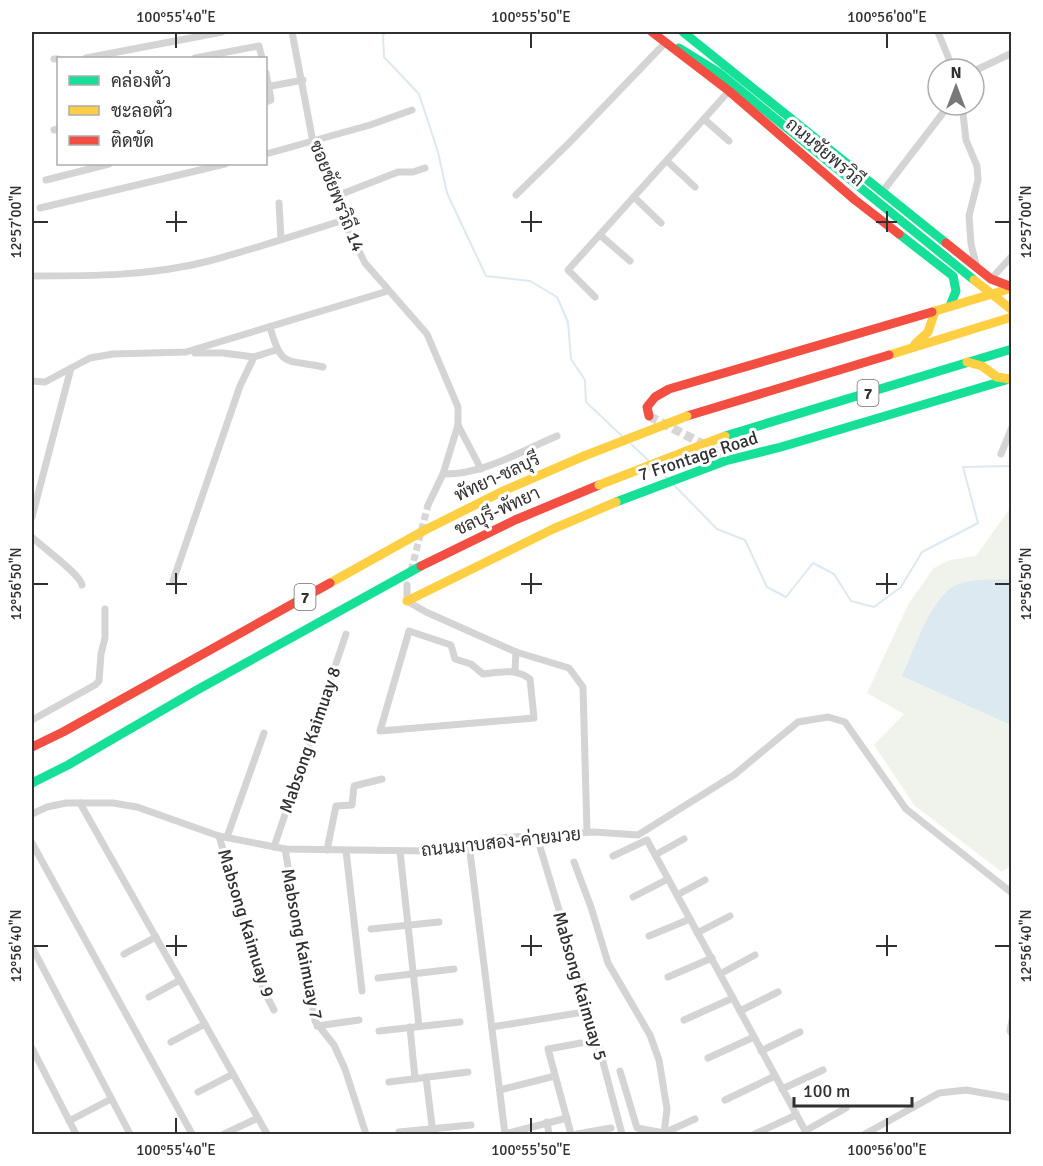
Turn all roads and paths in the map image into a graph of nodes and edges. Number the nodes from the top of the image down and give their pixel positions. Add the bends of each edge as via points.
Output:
1 (222, 32) edge
2 (292, 32) edge
3 (652, 32) edge
4 (657, 32) edge
5 (683, 32) edge
6 (938, 32) edge
7 (665, 43) junction
8 (1011, 53) edge
9 (91, 57) edge
10 (200, 57) edge
11 (262, 57) edge
12 (948, 57) edge
13 (986, 65) edge
14 (718, 72) junction
15 (303, 80) junction
16 (267, 87) edge
17 (729, 91) junction
18 (267, 102) edge
19 (412, 110) dead end
20 (940, 117) edge
21 (963, 117) edge
22 (704, 119) junction
23 (729, 141) dead end
24 (314, 142) junction
25 (267, 154) edge
26 (667, 161) junction
27 (105, 165) edge
28 (221, 165) edge
29 (425, 168) dead end
30 (46, 180) dead end
31 (695, 187) dead end
32 (883, 190) junction
33 (516, 195) dead end
34 (334, 197) junction
35 (634, 197) junction
36 (279, 203) dead end
37 (40, 208) dead end
38 (344, 220) junction
39 (661, 223) dead end
40 (600, 235) junction
41 (281, 239) junction
42 (1011, 256) edge
43 (630, 261) dead end
44 (977, 268) junction
45 (32, 276) edge
46 (953, 276) junction
47 (991, 279) junction
48 (1011, 287) edge
49 (388, 291) junction
50 (595, 297) dead end
51 (950, 306) junction
52 (1011, 310) edge
53 (935, 311) junction
54 (1011, 317) edge
55 (270, 327) junction
56 (912, 346) junction
57 (1011, 349) edge
58 (276, 350) junction
59 (186, 352) junction
60 (254, 357) junction
61 (968, 362) junction
62 (323, 367) dead end
63 (71, 368) junction
64 (1011, 378) edge
65 (32, 381) edge
66 (649, 416) dead end
67 (458, 425) junction
68 (1011, 427) edge
69 (557, 436) dead end
70 (1001, 454) dead end
71 (481, 469) junction
72 (443, 474) junction
73 (428, 505) tunnel mouth
74 (32, 517) edge
75 (32, 537) edge
76 (173, 581) dead end
77 (82, 585) dead end
78 (407, 585) dead end
79 (407, 601) junction
80 (105, 609) dead end
81 (346, 634) dead end
82 (516, 652) junction
83 (514, 671) junction
84 (32, 720) edge
85 (264, 733) dead end
86 (32, 747) edge
87 (382, 779) dead end
88 (32, 783) edge
89 (80, 803) junction
90 (32, 814) edge
91 (586, 832) junction
92 (223, 836) junction
93 (537, 837) junction
94 (684, 839) dead end
95 (32, 843) edge
96 (469, 844) junction
97 (274, 847) junction
98 (285, 849) junction
99 (327, 850) junction
100 (346, 851) junction
101 (400, 852) junction
102 (656, 855) junction
103 (613, 856) dead end
104 (574, 862) dead end
105 (668, 879) junction
106 (705, 880) dead end
107 (1011, 893) edge
108 (677, 895) junction
109 (633, 897) dead end
110 (730, 916) dead end
111 (690, 919) junction
112 (439, 921) dead end
113 (408, 925) junction
114 (371, 929) dead end
115 (697, 933) junction
116 (649, 936) dead end
117 (156, 937) junction
118 (32, 947) edge
119 (124, 954) dead end
120 (754, 955) dead end
121 (712, 958) junction
122 (454, 969) dead end
123 (414, 974) junction
124 (720, 974) junction
125 (668, 977) dead end
126 (378, 978) dead end
127 (180, 980) junction
128 (362, 991) dead end
129 (777, 992) dead end
130 (149, 997) dead end
131 (733, 998) junction
132 (274, 1010) dead end
133 (740, 1011) junction
134 (584, 1012) dead end
135 (359, 1020) dead end
136 (684, 1020) dead end
137 (1011, 1020) edge
138 (460, 1022) dead end
139 (205, 1024) junction
140 (317, 1026) junction
141 (419, 1026) junction
142 (410, 1027) junction
143 (492, 1027) junction
144 (379, 1031) dead end
145 (800, 1032) dead end
146 (1011, 1035) edge
147 (754, 1037) junction
148 (171, 1042) dead end
149 (581, 1043) dead end
150 (32, 1048) edge
151 (761, 1051) junction
152 (708, 1058) dead end
153 (823, 1070) dead end
154 (620, 1071) dead end
155 (468, 1072) dead end
156 (233, 1074) junction
157 (555, 1076) junction
158 (775, 1076) junction
159 (426, 1077) junction
160 (415, 1079) junction
161 (389, 1082) dead end
162 (500, 1089) junction
163 (782, 1089) junction
164 (1011, 1089) edge
165 (198, 1092) dead end
166 (1010, 1098) edge
167 (111, 1099) junction
168 (725, 1100) dead end
169 (846, 1108) dead end
170 (796, 1115) junction
171 (258, 1118) junction
172 (567, 1118) junction
173 (695, 1119) dead end
174 (69, 1121) junction
175 (547, 1122) junction
176 (471, 1125) dead end
177 (611, 1128) dead end
178 (399, 1132) dead end
179 (433, 1132) edge
180 (806, 1132) edge
181 (664, 1133) edge
182 (76, 1134) edge
183 (129, 1134) edge
184 (192, 1134) edge
185 (224, 1134) edge
186 (267, 1134) edge
187 (366, 1134) edge
188 (505, 1134) edge
189 (549, 1134) edge
190 (571, 1134) edge
191 (577, 1134) edge
192 (622, 1134) edge
193 (755, 1134) edge
194 (865, 1134) edge

1 - 9 street
2 - 15 street, ซอยชัยพรวิถี 14
3 - 7 main road, ถนนชัยพรวิถี
4 - 14 main road, ถนนชัยพรวิถี
5 - 14 main road, ถนนชัยพรวิถี
5 - 32 main road, ถนนชัยพรวิถี
6 - 12 street
7 - 17 main road, ถนนชัยพรวิถี
7 - 33 street
8 - 13 street
10 - 11 street via 259,46
14 - 52 main road, ถนนชัยพรวิถี, bridge
15 - 16 street
15 - 24 street, ซอยชัยพรวิถี 14
16 - 18 street via 271,100
17 - 22 street
17 - 46 main road, ถนนชัยพรวิถี via 855,200
19 - 24 street
20 - 32 street
21 - 44 street via 978,180 969,216
22 - 23 street
22 - 26 street
24 - 25 street
24 - 34 street, ซอยชัยพรวิถี 14
26 - 31 street
26 - 35 street
27 - 30 street
28 - 37 street
29 - 34 street via 398,171
32 - 44 main road, ถนนชัยพรวิถี
34 - 38 street, ซอยชัยพรวิถี 14
35 - 39 street
35 - 40 street
36 - 41 street
38 - 41 street
38 - 49 street, ซอยชัยพรวิถี 14 via 365,263
40 - 43 street
40 - 50 street via 568,270
41 - 45 street via 207,262 134,274
42 - 47 street
44 - 46 main road via 973,285 965,285
44 - 47 main road, ถนนชัยพรวิถี
46 - 51 main road via 957,285
47 - 48 main road, ถนนชัยพรวิถี
48 - 51 main road
49 - 55 street
49 - 67 street, ซอยชัยพรวิถี 14 via 427,334 458,406
51 - 53 main road
53 - 56 main road via 932,327
53 - 66 main road via 669,389 647,407
54 - 56 main road, พัทยา-ชลบุรี / 7
55 - 58 street
55 - 59 street
56 - 86 main road, พัทยา-ชลบุรี / 7, bridge via 687,416 501,492
57 - 61 main road, ชลบุรี-พัทยา / 7
58 - 60 street
58 - 62 street via 295,363
59 - 60 street
59 - 63 street via 113,354 90,358
60 - 76 street via 240,386
61 - 64 main road via 997,377
61 - 88 main road, ชลบุรี-พัทยา / 7, bridge via 725,436 514,519 432,560
63 - 65 street via 45,382
63 - 74 street
64 - 79 main road, 7 Frontage Road via 793,444 724,457 710,467 553,529
67 - 71 street
67 - 72 street, ซอยชัยพรวิถี 14
68 - 70 street
69 - 71 street
71 - 72 street
72 - 73 street, ซอยชัยพรวิถี 14
75 - 77 street via 75,572
78 - 79 street
79 - 82 street
80 - 84 street via 99,681
81 - 97 street, Mabsong Kaimuay 8
82 - 83 street
82 - 91 street via 569,668 583,687
83 - 83 street via 483,674 471,664 455,659 451,645 410,631 380,731 534,718 530,679
85 - 92 street
87 - 99 street via 354,786 352,805 336,806
89 - 90 street, ถนนมาบสอง-ค่ายมวย via 47,807
89 - 92 street, ถนนมาบสอง-ค่ายมวย via 137,807
89 - 117 street
91 - 93 street, ถนนมาบสอง-ค่ายมวย
91 - 107 street, ถนนมาบสอง-ค่ายมวย via 638,835 734,775 798,722 828,717 845,722 906,809
92 - 97 street, ถนนมาบสอง-ค่ายมวย
92 - 132 street, Mabsong Kaimuay 9 via 264,991
93 - 96 street, ถนนมาบสอง-ค่ายมวย via 497,838
93 - 192 street, Mabsong Kaimuay 5
94 - 102 street
95 - 184 street
96 - 101 street, ถนนมาบสอง-ค่ายมวย
96 - 143 street
97 - 98 street, ถนนมาบสอง-ค่ายมวย
98 - 99 street, ถนนมาบสอง-ค่ายมวย
98 - 140 street, Mabsong Kaimuay 7
99 - 100 street, ถนนมาบสอง-ค่ายมวย
100 - 101 street, ถนนมาบสอง-ค่ายมวย
100 - 128 street
101 - 113 street
102 - 103 street via 647,840
102 - 105 street
104 - 181 street via 608,963 650,1035 659,1060 667,1109
105 - 108 street
105 - 109 street
106 - 108 street
108 - 111 street
110 - 115 street
111 - 115 street
111 - 116 street
112 - 113 street
113 - 114 street
113 - 123 street
115 - 121 street
117 - 119 street
117 - 127 street
118 - 167 street
120 - 124 street
121 - 124 street
121 - 125 street
122 - 123 street
123 - 126 street
123 - 141 street
124 - 131 street
127 - 130 street
127 - 139 street
129 - 133 street
131 - 133 street
131 - 136 street
133 - 147 street
134 - 143 street
135 - 140 street
137 - 146 street
138 - 141 street
139 - 148 street
139 - 156 street
140 - 187 street, Mabsong Kaimuay 7 via 333,1045 345,1069
141 - 142 street
142 - 144 street
142 - 160 street
143 - 162 street
145 - 151 street
147 - 151 street
147 - 152 street
149 - 157 street via 548,1049
150 - 174 street
151 - 158 street
153 - 163 street
154 - 181 street via 637,1128
155 - 159 street
156 - 165 street
156 - 171 street
157 - 162 street
157 - 172 street
158 - 163 street
158 - 168 street
159 - 160 street
159 - 179 street
160 - 161 street
162 - 188 street
163 - 170 street
164 - 166 street
166 - 194 street via 966,1090 939,1093
167 - 174 street
167 - 183 street
169 - 180 street
170 - 180 street
170 - 193 street
171 - 185 street
171 - 186 street
172 - 175 street
172 - 190 street
173 - 181 street
174 - 182 street
175 - 188 street
175 - 189 street
176 - 179 street
177 - 191 street
178 - 179 street

